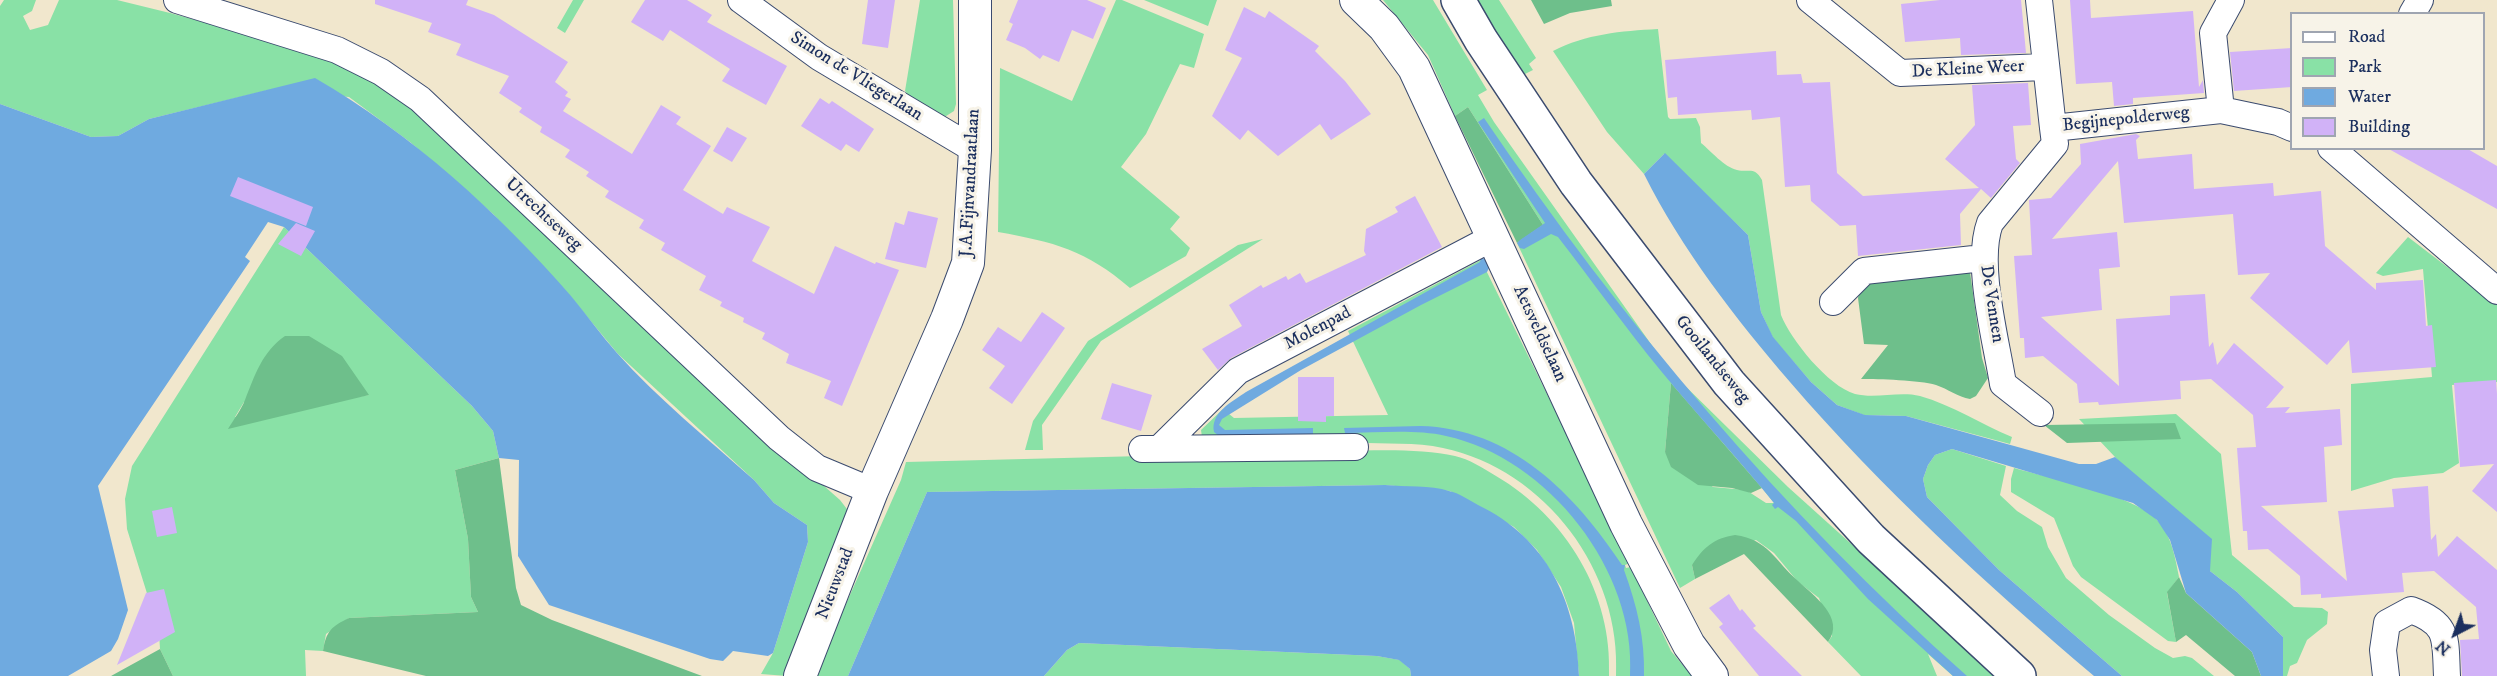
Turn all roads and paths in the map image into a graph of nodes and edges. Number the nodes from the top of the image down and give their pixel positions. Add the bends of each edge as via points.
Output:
1 (177, 0) edge
2 (741, 0) edge
3 (975, 0) edge
4 (1356, 0) edge
5 (1458, 0) edge
6 (1810, 0) edge
7 (2039, 0) edge
8 (2231, 0) edge
9 (2044, 67) junction
10 (2221, 110) junction
11 (2290, 127) edge
12 (2053, 128) junction
13 (975, 150) junction
14 (2333, 150) edge
15 (1494, 237) junction
16 (1983, 258) junction
17 (2497, 291) edge
18 (1833, 302) dead end
19 (2040, 413) dead end
20 (1355, 447) dead end
21 (872, 491) junction
22 (800, 676) edge
23 (1712, 676) edge
24 (2019, 676) edge
25 (2386, 676) edge
26 (2447, 676) edge

1 - 21 street, Utrechtseweg via 338,50 381,72 420,99 779,438 817,468
2 - 13 street, Simon de Vliegerlaan via 819,57
3 - 13 street, J.A.Fijnvandraatlaan
4 - 15 street, Aetsveldselaan via 1384,27 1414,68
5 - 24 main road, Gooilandseweg via 1576,183 1730,383 1871,539
6 - 9 street, De Kleine Weer via 1900,73
7 - 9 street, Begijnepolderweg
8 - 10 street via 2213,33
9 - 12 street, Begijnepolderweg
10 - 11 street, Begijnepolderweg
10 - 12 street, Begijnepolderweg
12 - 16 street, De Vennen via 2055,144 1990,223
13 - 21 street, J.A.Fijnvandraatlaan via 968,263
14 - 17 street
15 - 20 street, Molenpad via 1238,371 1151,448
15 - 23 street, Aetsveldselaan via 1626,524 1689,645
16 - 18 street via 1864,271
16 - 19 street, De Vennen via 2003,384
21 - 22 street, Nieuwstad
25 - 26 street via 2383,650 2387,623 2411,610 2430,617 2445,635

